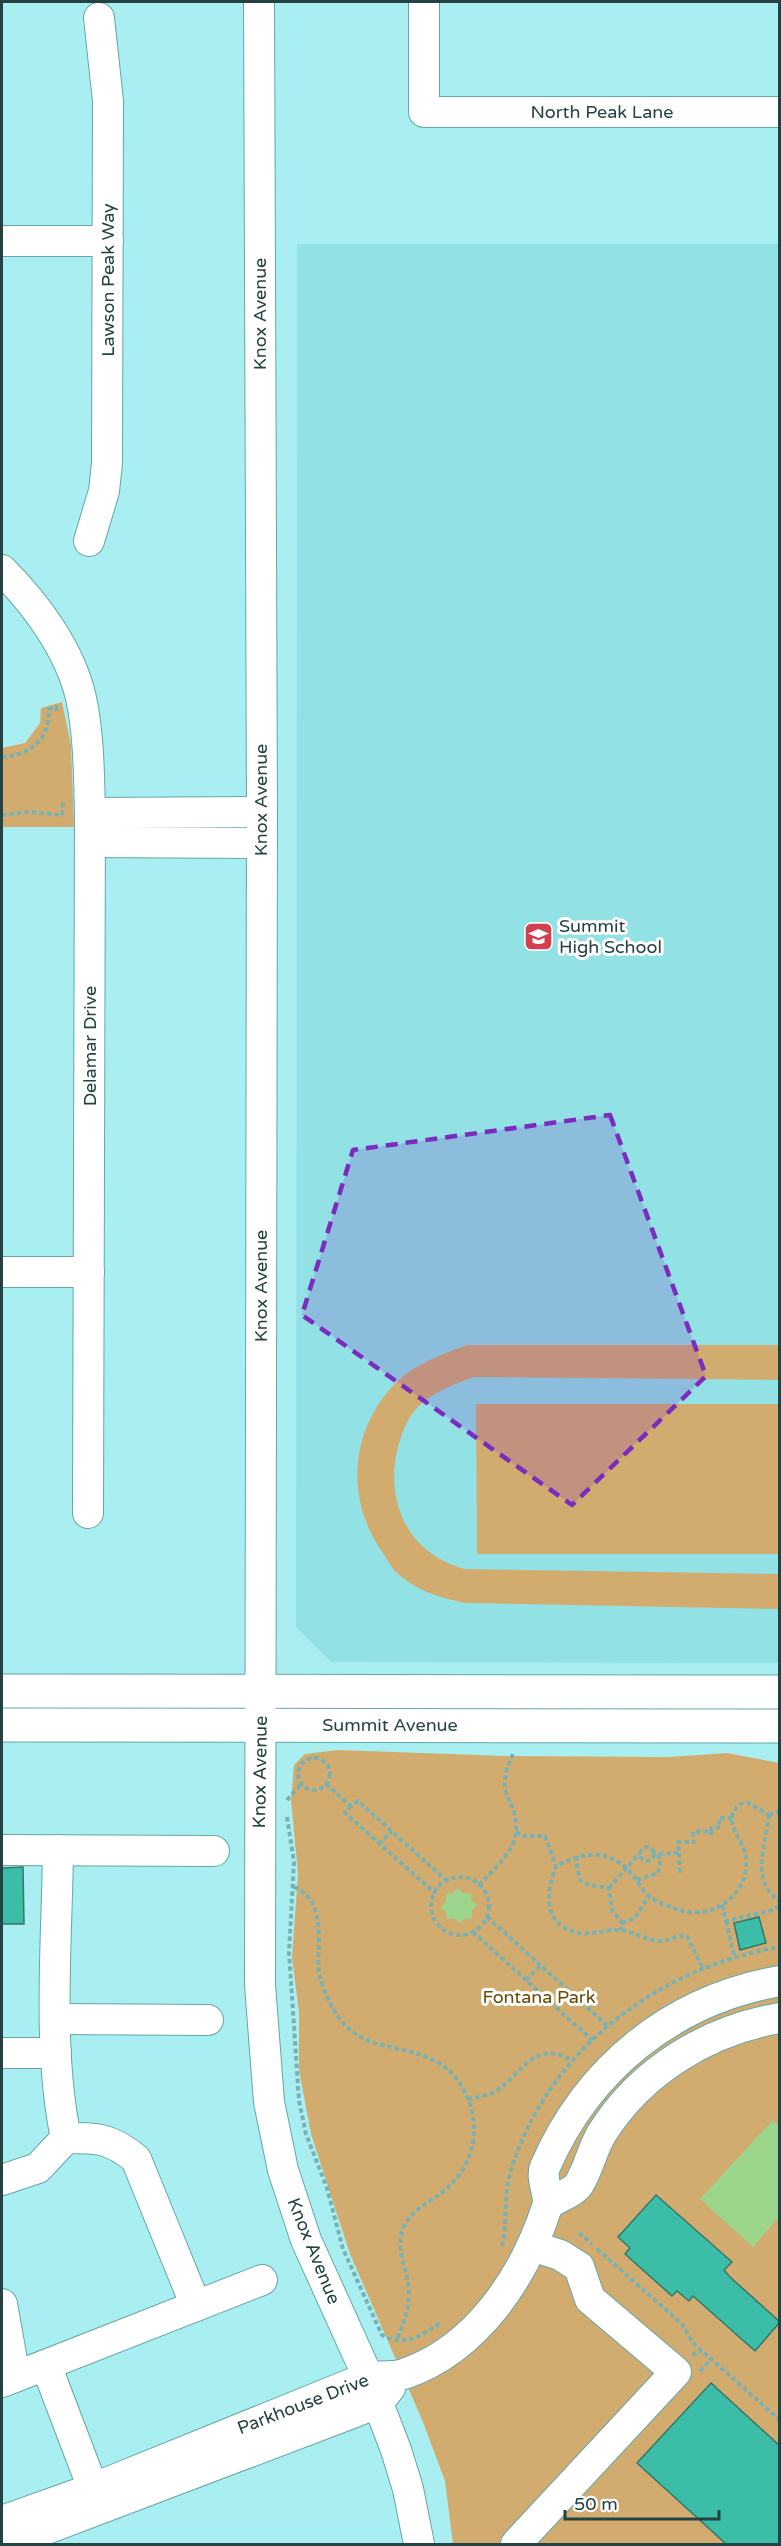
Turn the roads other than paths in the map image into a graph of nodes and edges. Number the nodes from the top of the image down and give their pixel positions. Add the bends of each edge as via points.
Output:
1 (259, 2) edge
2 (424, 2) edge
3 (99, 18) dead end
4 (780, 112) edge
5 (2, 241) edge
6 (108, 241) junction
7 (89, 541) dead end
8 (2, 570) edge
9 (262, 812) junction
10 (81, 823) junction
11 (262, 843) junction
12 (2, 1272) edge
13 (89, 1272) junction
14 (88, 1513) dead end
15 (260, 1690) junction
16 (2, 1691) edge
17 (780, 1692) edge
18 (2, 1725) edge
19 (261, 1725) junction
20 (780, 1726) edge
21 (2, 1850) edge
22 (58, 1850) junction
23 (214, 1851) dead end
24 (780, 1981) edge
25 (780, 2018) edge
26 (56, 2019) junction
27 (208, 2020) dead end
28 (2, 2053) edge
29 (56, 2053) junction
30 (66, 2138) junction
31 (2, 2180) edge
32 (549, 2204) junction
33 (532, 2246) junction
34 (262, 2280) dead end
35 (2, 2304) edge
36 (196, 2306) junction
37 (46, 2365) junction
38 (8, 2380) edge
39 (373, 2390) junction
40 (97, 2499) junction
41 (2, 2521) edge
42 (7, 2544) edge
43 (419, 2544) edge
44 (516, 2544) edge

1 - 9 street, Knox Avenue
2 - 4 street, North Peak Lane via 424,112
3 - 6 street, Lawson Peak Way via 108,101
5 - 6 street
6 - 7 street, Lawson Peak Way via 107,463 102,500
8 - 10 street, Delamar Drive via 26,595 64,656 80,696 88,739
9 - 10 street
9 - 11 street, Knox Avenue
10 - 11 street
10 - 13 street, Delamar Drive
11 - 15 street, Knox Avenue
12 - 13 street
13 - 14 street, Delamar Drive
15 - 16 main road, Summit Avenue
15 - 17 main road, Summit Avenue
15 - 19 street, Knox Avenue
18 - 19 main road, Summit Avenue
19 - 20 main road, Summit Avenue
19 - 39 street, Knox Avenue via 260,1985 269,2102 283,2170 306,2240
21 - 22 street
22 - 23 street
22 - 26 street
24 - 32 street via 747,1986 696,2006 623,2054 589,2092 560,2135 543,2171
25 - 32 street via 717,2035 649,2079 602,2133 579,2186
26 - 27 street
26 - 29 street
28 - 29 street
29 - 30 street
30 - 31 street via 38,2168
30 - 36 street via 117,2143 136,2159
32 - 33 street
33 - 39 street, Parkhouse Drive via 501,2301 469,2335 428,2364
33 - 44 street via 560,2255 579,2267 591,2299 676,2372
34 - 36 street
35 - 38 street
36 - 37 street
37 - 38 street
37 - 40 street
39 - 40 street, Parkhouse Drive
39 - 43 street, Knox Avenue via 408,2489
40 - 41 street, Parkhouse Drive
40 - 42 street, Parkhouse Drive

